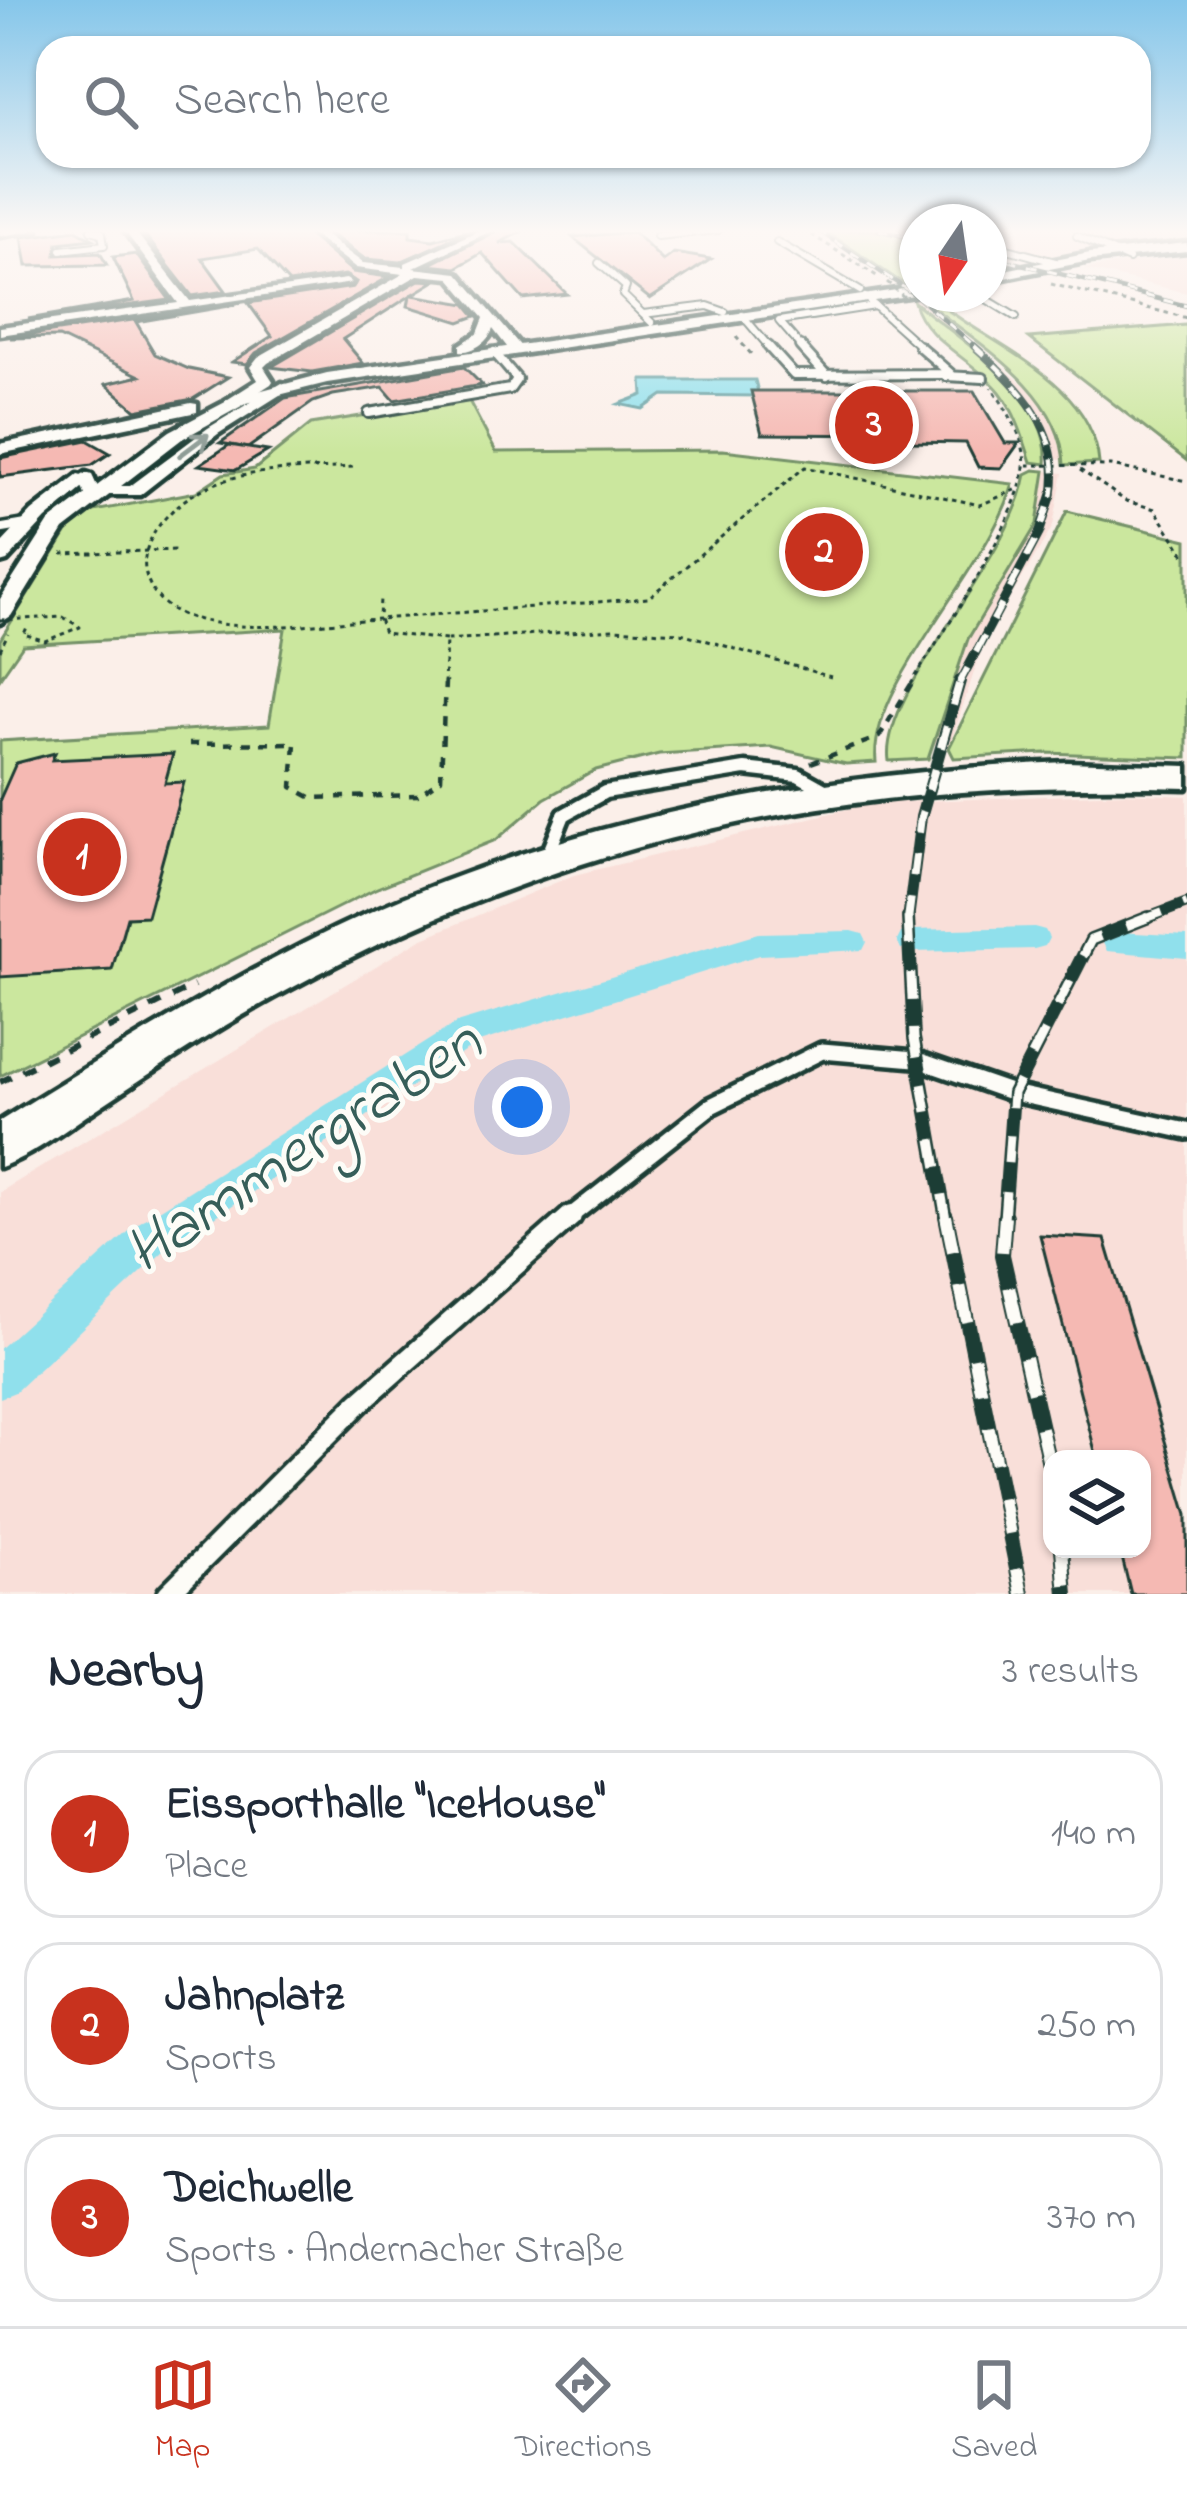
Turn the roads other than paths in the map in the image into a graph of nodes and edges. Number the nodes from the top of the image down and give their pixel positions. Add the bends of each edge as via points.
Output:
1 (176, 304) edge
2 (359, 304) edge
3 (479, 304) edge
4 (488, 304) edge
5 (632, 304) edge
6 (814, 304) edge
7 (845, 304) edge
8 (874, 304) edge
9 (1007, 312) edge
10 (734, 314) junction
11 (1016, 317) dead end
12 (490, 318) junction
13 (647, 318) junction
14 (0, 331) edge
15 (517, 345) junction
16 (465, 347) junction
17 (827, 376) junction
18 (945, 376) junction
19 (983, 377) road end
20 (266, 381) junction
21 (287, 386) junction
22 (230, 404) junction
23 (369, 413) dead end
24 (189, 418) junction
25 (91, 431) junction
26 (152, 432) junction
27 (0, 449) edge
28 (93, 485) junction
29 (29, 524) junction
30 (0, 529) edge
31 (0, 557) edge
32 (0, 618) edge
33 (1187, 777) edge
34 (823, 789) junction
35 (546, 859) junction
36 (228, 1004) junction
37 (0, 1122) edge
38 (1187, 1132) edge
39 (0, 1146) edge
40 (168, 1594) edge

1 - 14 street
2 - 20 street via 262,360 257,367
3 - 12 street
4 - 15 street
5 - 13 lane
6 - 10 street
7 - 17 lane via 779,323
8 - 18 lane via 951,371
9 - 11 lane
10 - 13 street
10 - 15 street
10 - 17 lane via 790,373
12 - 15 street
12 - 16 street via 484,335
13 - 15 street
15 - 16 street
15 - 21 street
15 - 23 lane via 510,388
16 - 20 street
17 - 18 lane
18 - 19 lane
20 - 22 street
20 - 24 street
21 - 22 street
28 -> 21 street via 134,491
22 - 24 street
24 - 25 street
24 - 26 street
24 - 28 street
25 - 26 street
25 - 27 street
26 - 28 street
28 - 29 street
28 - 32 street via 49,535
29 - 30 lane
29 - 31 street
33 - 34 main road via 981,774
34 - 35 main road via 647,827
34 - 35 lane via 786,772 727,771 605,792 564,815
35 - 36 main road via 380,926
36 - 37 main road via 149,1037
36 - 39 main road
38 - 40 lane via 1013,1093 914,1059 822,1051 711,1106 554,1228 359,1402

